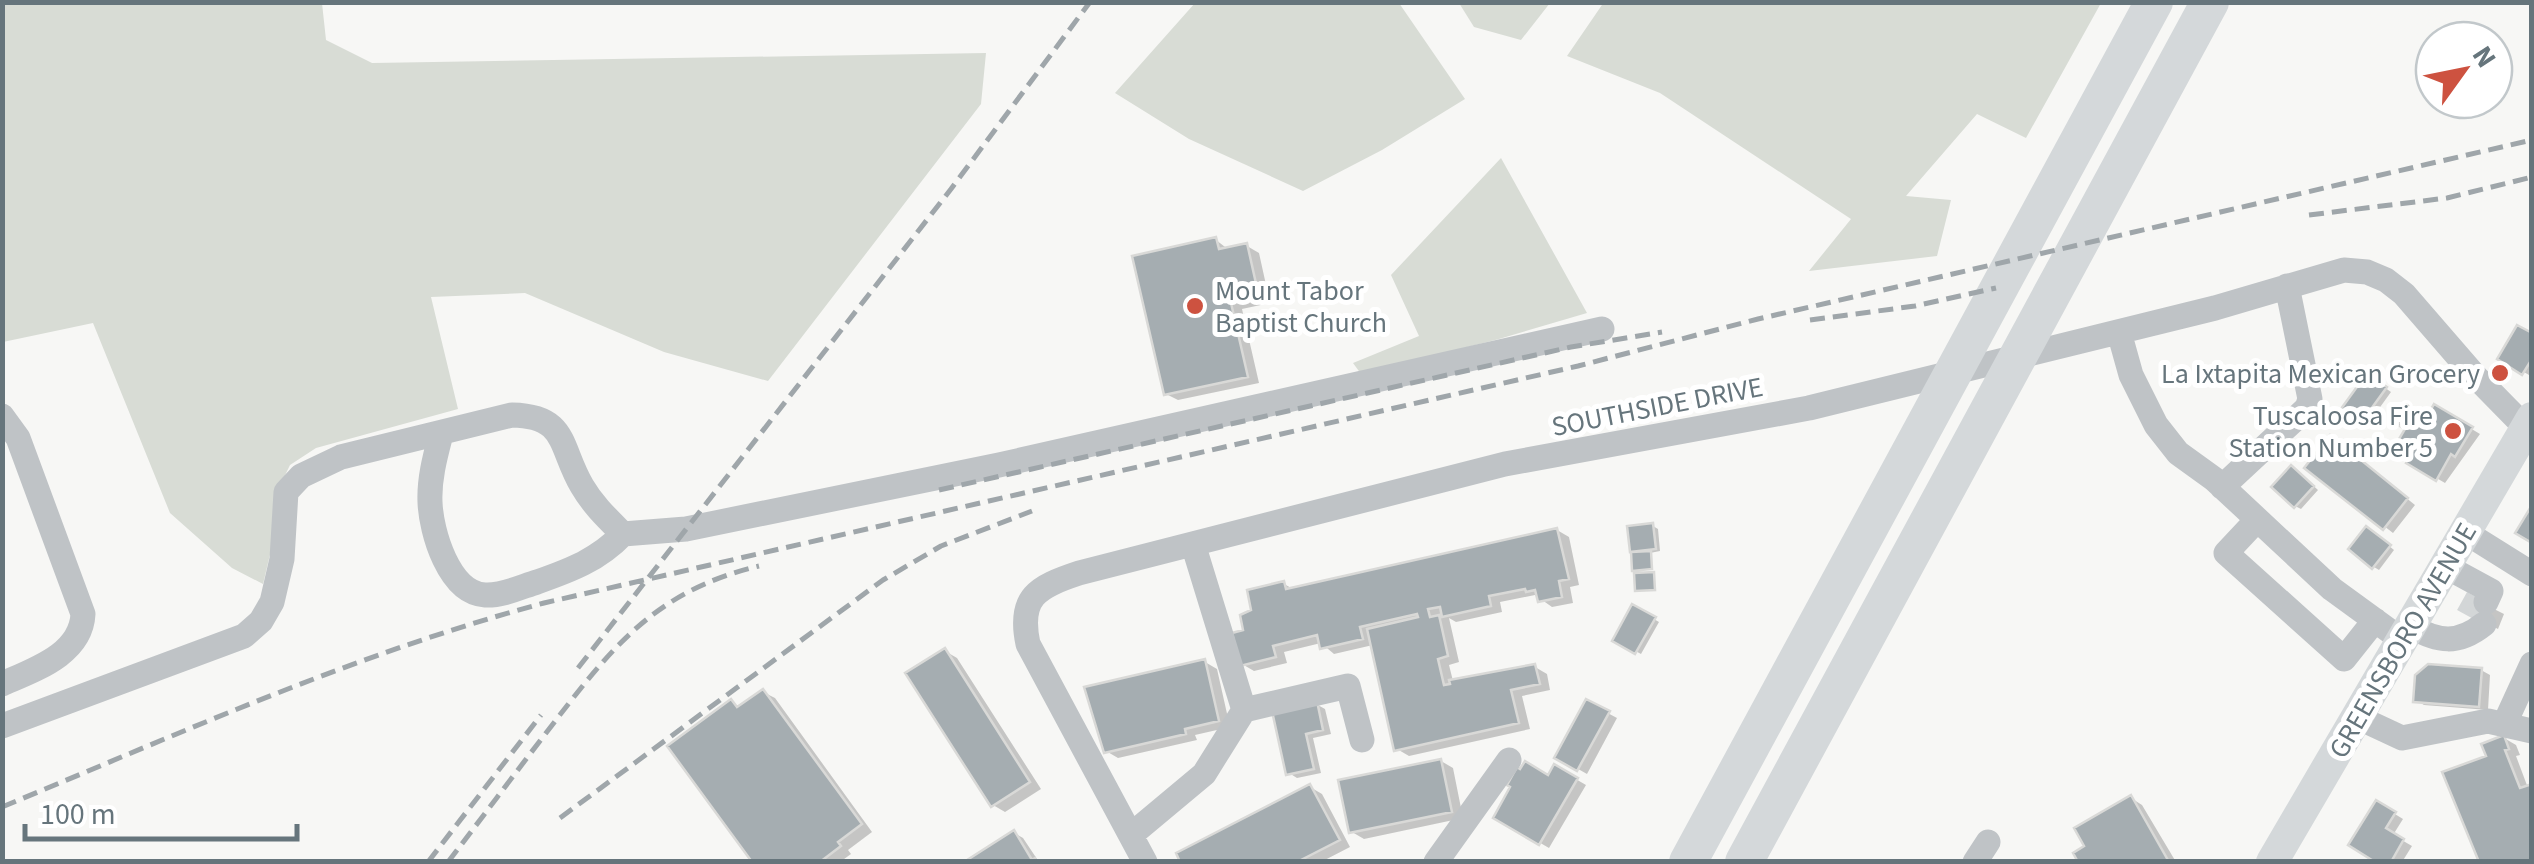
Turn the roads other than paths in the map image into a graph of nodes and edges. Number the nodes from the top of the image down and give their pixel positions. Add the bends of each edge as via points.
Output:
1 (2154, 2) edge
2 (2210, 2) edge
3 (2287, 286) junction
4 (1602, 330) dead end
5 (2119, 332) junction
6 (2, 416) edge
7 (2529, 423) edge
8 (441, 434) junction
9 (2222, 487) junction
10 (939, 490) dead end
11 (760, 514) junction
12 (2256, 520) junction
13 (2465, 532) junction
14 (623, 534) junction
15 (1194, 544) junction
16 (2445, 566) junction
17 (2532, 574) edge
18 (2375, 620) junction
19 (2406, 633) junction
20 (2532, 664) edge
21 (2, 684) edge
22 (1244, 710) junction
23 (2357, 717) junction
24 (2504, 725) junction
25 (2, 726) edge
26 (2532, 732) edge
27 (1362, 740) dead end
28 (1509, 760) dead end
29 (1130, 835) junction
30 (1145, 862) edge
31 (1436, 862) edge
32 (1688, 862) edge
33 (1744, 862) edge
34 (2272, 862) edge

1 - 32 highway
2 - 33 highway
3 - 5 street, SOUTHSIDE DRIVE
3 - 7 street, SOUTHSIDE DRIVE via 2344,270 2386,280
3 - 9 street via 2310,399
4 - 11 street
5 - 9 street via 2131,376 2156,425 2178,453
5 - 15 street, SOUTHSIDE DRIVE via 1808,408 1506,464
6 - 21 street via 18,438 83,614 82,632 70,648
7 - 13 main road, GREENSBORO AVENUE
8 - 14 street via 536,415 562,439 588,496
8 - 14 street via 430,504 462,586 482,595 504,592 588,562
8 - 25 street via 341,458 301,476 286,492 275,591 244,636
9 - 12 street
10 - 11 street
11 - 14 street
12 - 18 street
12 - 18 street via 2226,552 2344,659
13 - 16 main road, GREENSBORO AVENUE
13 - 17 street
15 - 22 street
15 - 29 street, SOUTHSIDE DRIVE via 1060,580 1028,602 1024,624 1037,665
16 - 19 main road, GREENSBORO AVENUE
16 - 19 street via 2481,612 2433,639
18 - 19 street
19 - 23 main road, GREENSBORO AVENUE
20 - 24 street
22 - 27 street via 1348,686
22 - 29 street via 1204,774
23 - 24 street via 2402,738 2488,721
23 - 34 main road, GREENSBORO AVENUE
24 - 26 street
28 - 31 street
29 - 30 street, SOUTHSIDE DRIVE

